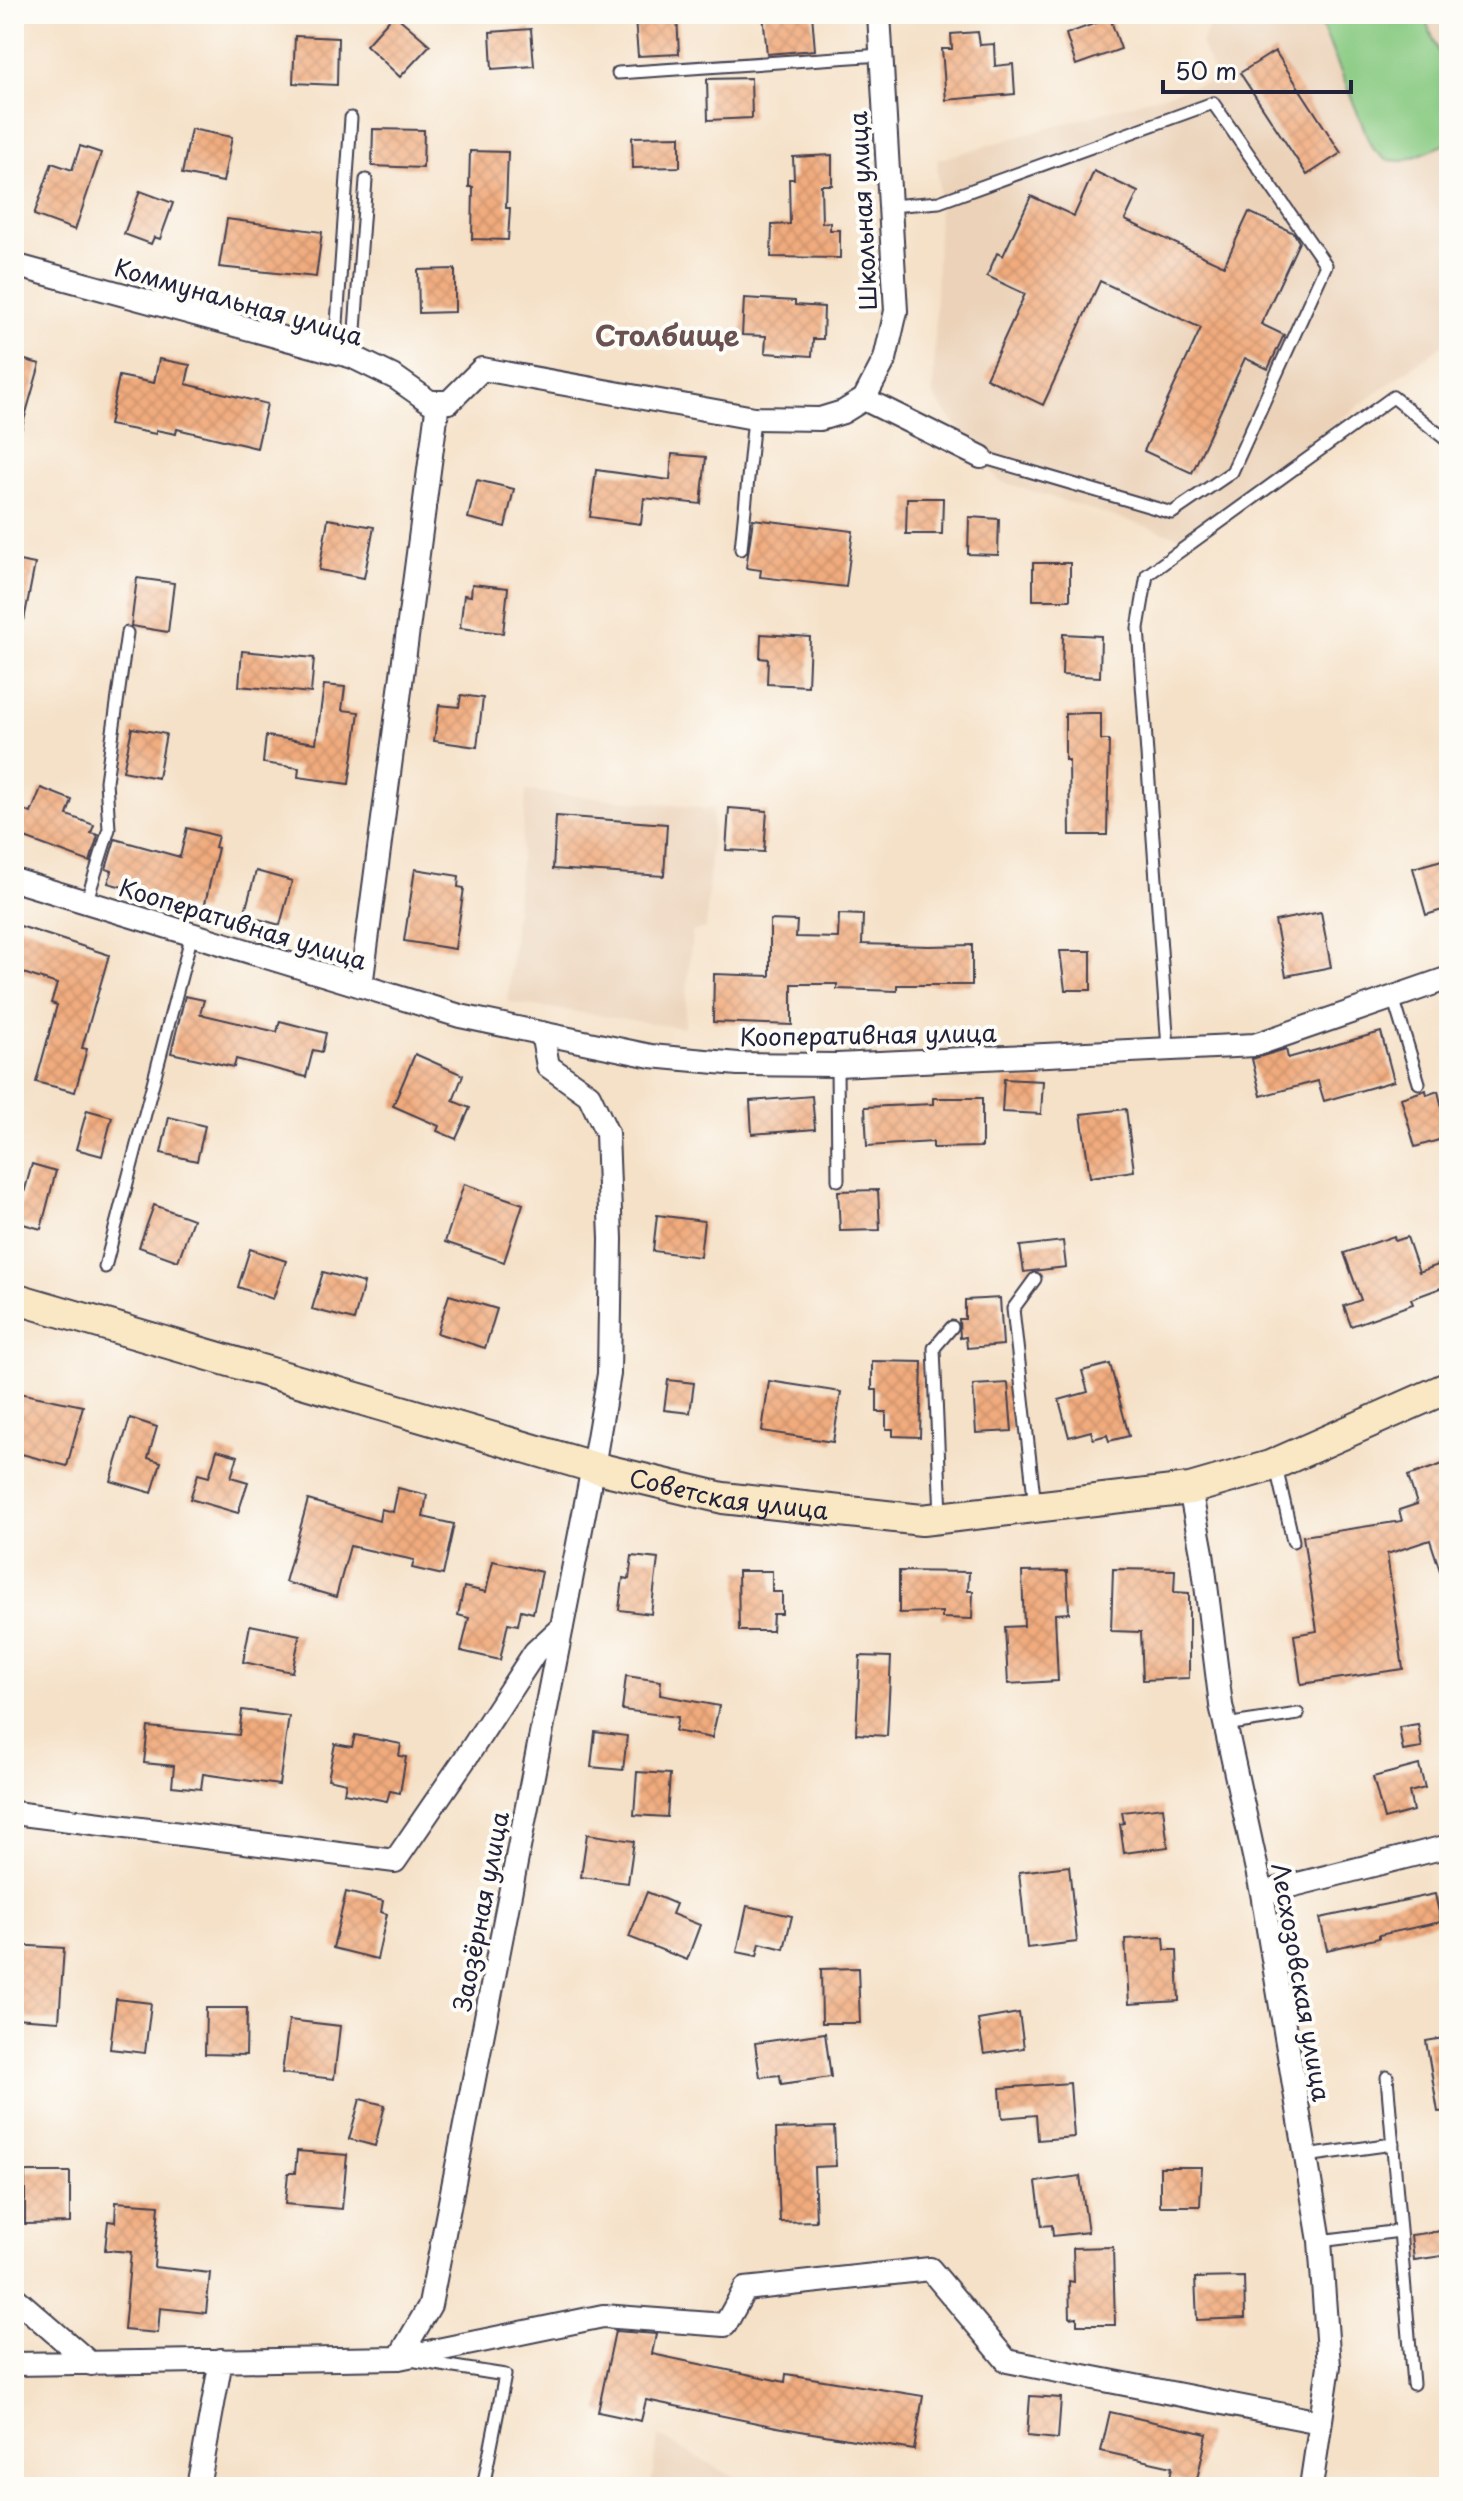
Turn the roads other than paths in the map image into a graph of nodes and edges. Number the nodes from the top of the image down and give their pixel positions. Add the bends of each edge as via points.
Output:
1 (879, 14) edge
2 (881, 55) junction
3 (618, 73) dead end
4 (351, 118) dead end
5 (366, 180) dead end
6 (890, 206) junction
7 (14, 265) edge
8 (344, 356) junction
9 (864, 399) junction
10 (438, 402) junction
11 (754, 418) junction
12 (1449, 442) edge
13 (981, 457) joint
14 (741, 549) dead end
15 (127, 633) dead end
16 (14, 880) edge
17 (86, 903) junction
18 (192, 934) junction
19 (1449, 978) edge
20 (361, 986) junction
21 (1393, 997) junction
22 (542, 1033) junction
23 (1168, 1048) junction
24 (837, 1065) junction
25 (1419, 1083) dead end
26 (838, 1180) dead end
27 (105, 1267) dead end
28 (1035, 1279) dead end
29 (14, 1298) edge
30 (952, 1327) dead end
31 (1449, 1387) edge
32 (593, 1467) junction
33 (1264, 1468) junction
34 (1198, 1487) junction
35 (1035, 1507) junction
36 (942, 1517) junction
37 (1293, 1541) dead end
38 (562, 1627) junction
39 (1298, 1714) dead end
40 (1236, 1724) junction
41 (14, 1813) edge
42 (1449, 1846) edge
43 (1262, 1893) junction
44 (1387, 2077) dead end
45 (1393, 2144) junction
46 (1306, 2156) junction
47 (1400, 2231) junction
48 (1320, 2241) junction
49 (14, 2297) edge
50 (399, 2358) junction
51 (221, 2360) junction
52 (14, 2364) edge
53 (91, 2364) junction
54 (1413, 2384) dead end
55 (1320, 2422) junction
56 (198, 2487) edge
57 (483, 2487) edge
58 (1311, 2487) edge

1 - 2 street, Школьная улица
2 - 3 lane
2 - 6 street, Школьная улица
4 - 8 lane
5 - 8 lane
6 - 9 street, Школьная улица via 896,311 885,359
6 - 13 lane via 939,202 1213,103 1326,265 1232,472 1172,513
7 - 8 street, Коммунальная улица
8 - 10 street, Коммунальная улица
9 - 11 street via 820,419
9 - 13 street
10 - 11 street via 449,402 482,369
10 - 20 street
11 - 14 lane
12 - 23 lane via 1393,397 1147,575 1138,628
15 - 17 lane via 106,781 109,829
16 - 17 street, Кооперативная улица
17 - 18 street, Кооперативная улица
18 - 20 street, Кооперативная улица
18 - 27 lane
19 - 21 street, Кооперативная улица
20 - 22 street, Кооперативная улица via 460,1016
21 - 23 street, Кооперативная улица via 1255,1045
21 - 25 lane
22 - 24 street, Кооперативная улица via 651,1056
22 - 32 street, Заозёрная улица via 548,1066 589,1095 607,1133 609,1374
23 - 24 street, Кооперативная улица
24 - 26 lane
28 - 35 lane via 1013,1309
29 - 32 street, Советская улица
30 - 36 lane via 934,1348
31 - 33 street, Советская улица
32 - 36 street, Советская улица via 723,1498 922,1520
32 - 38 street, Заозёрная улица
33 - 34 street, Советская улица
33 - 37 lane
34 - 35 street, Советская улица
34 - 40 street, Лесхозовская улица via 1202,1553
35 - 36 street, Советская улица
38 - 41 street via 535,1652 395,1861
38 - 50 street, Заозёрная улица via 430,2305
39 - 40 lane
40 - 43 street, Лесхозовская улица
42 - 43 street
43 - 46 street, Лесхозовская улица
44 - 45 lane
45 - 46 lane
45 - 47 lane
46 - 48 street, Лесхозовская улица
47 - 48 lane
47 - 54 lane
48 - 55 street, Лесхозовская улица via 1329,2366
49 - 53 street
50 - 51 street
50 - 55 street via 603,2316 725,2325 745,2289 930,2269 1007,2361
50 - 57 lane via 505,2375
51 - 53 street
51 - 56 street
52 - 53 street
55 - 58 street, Лесхозовская улица

